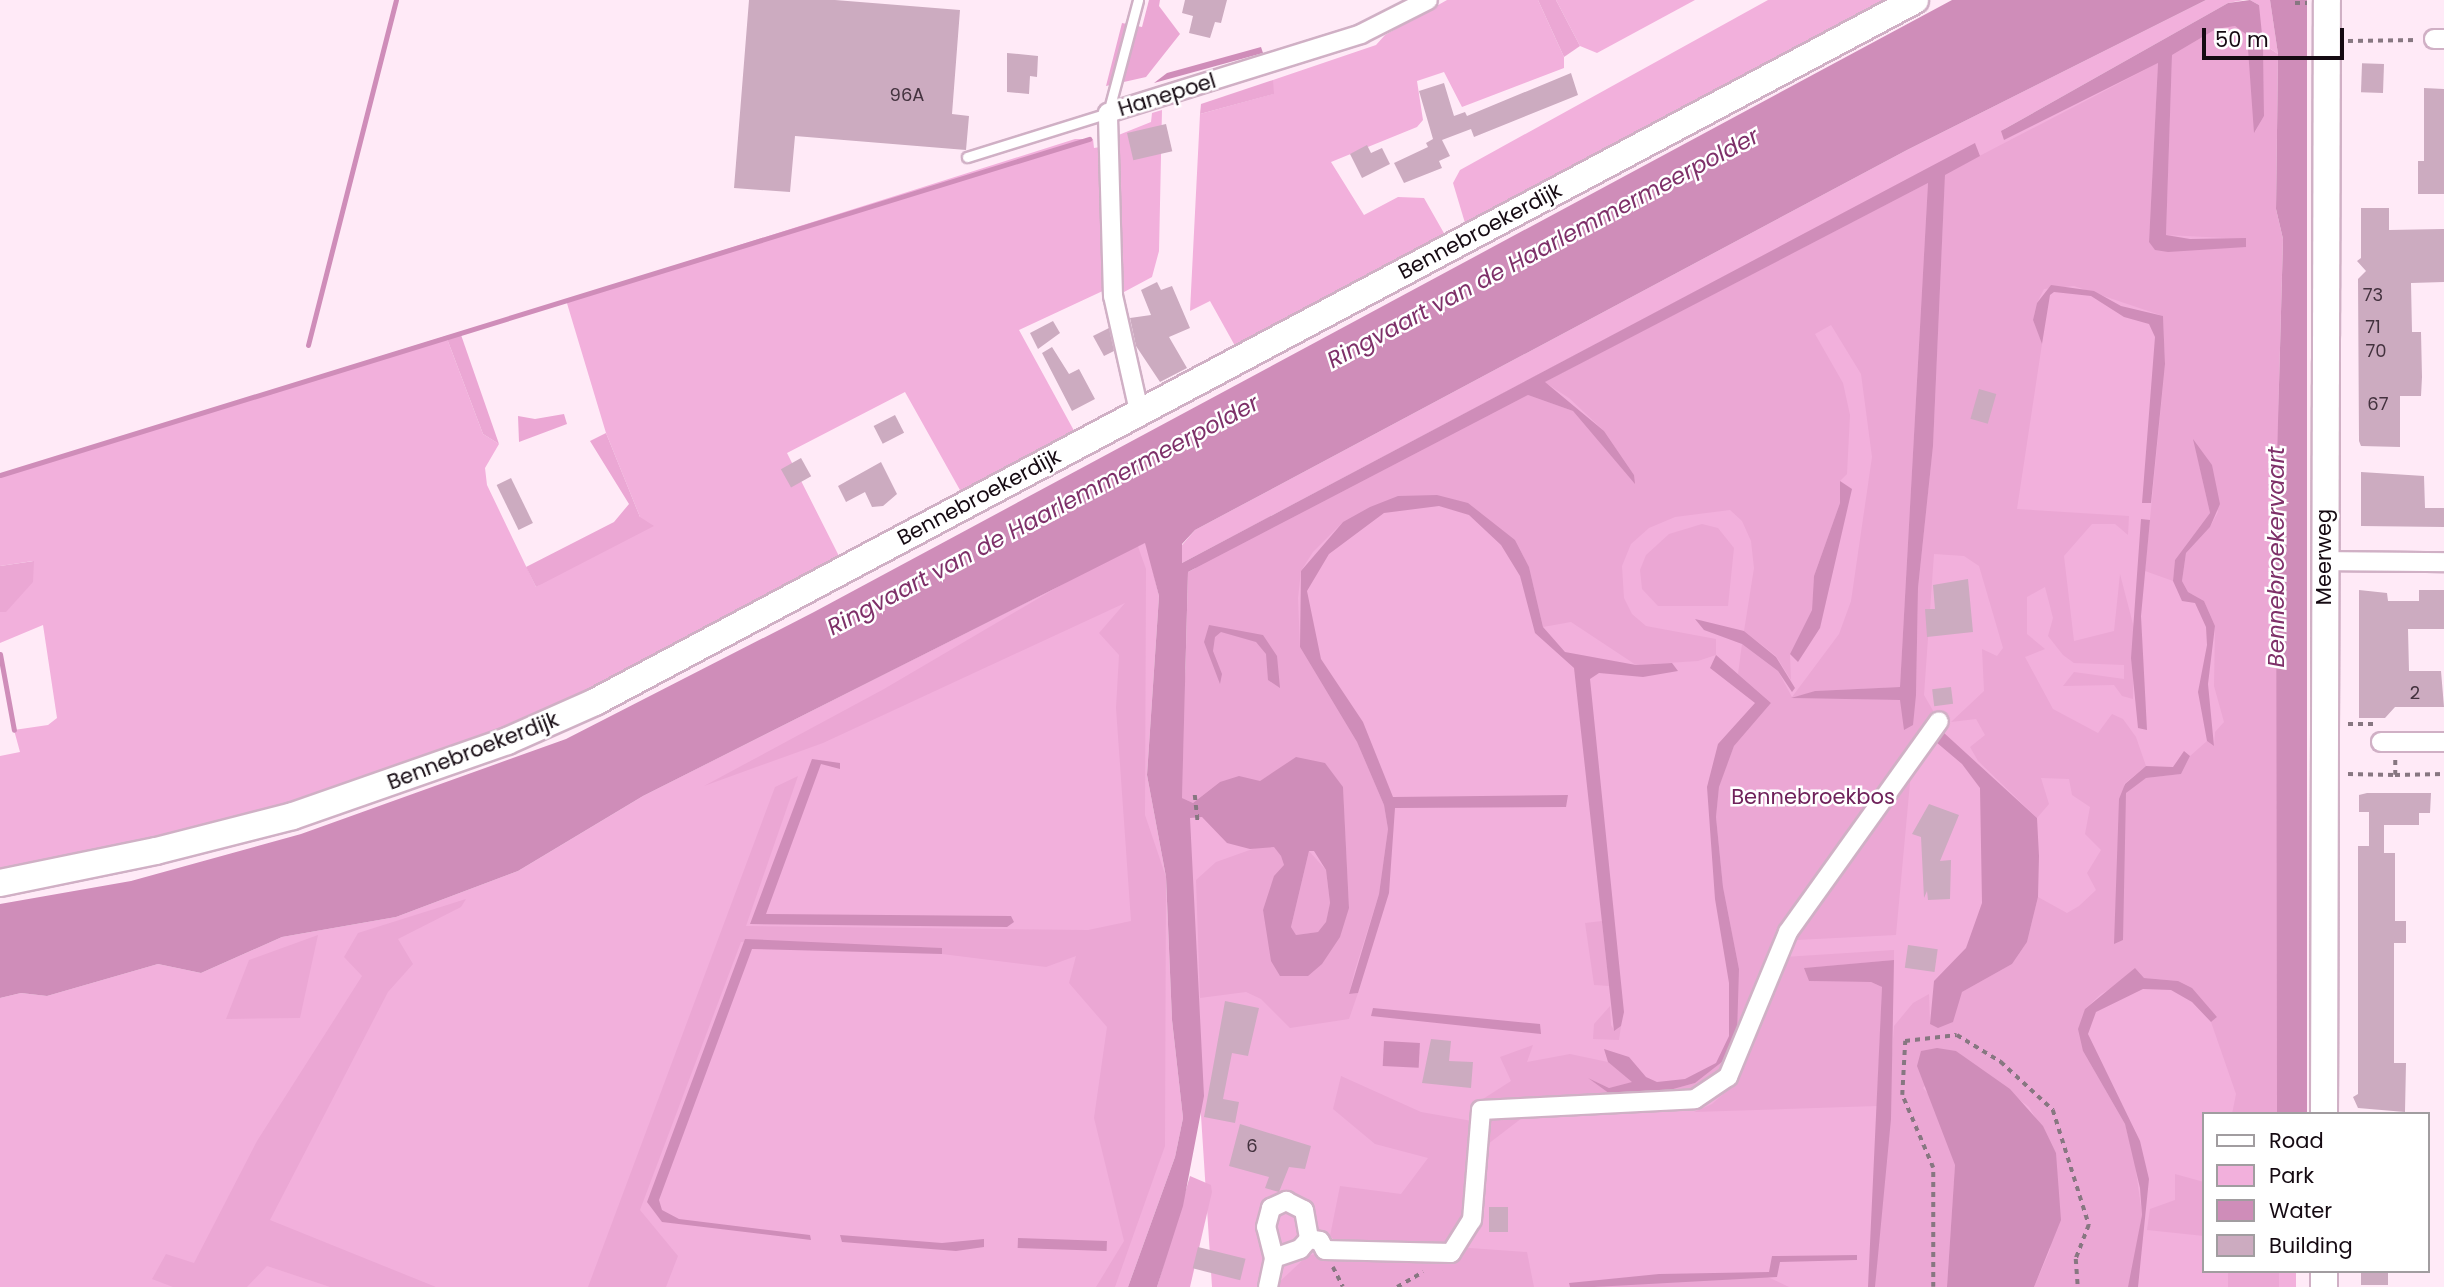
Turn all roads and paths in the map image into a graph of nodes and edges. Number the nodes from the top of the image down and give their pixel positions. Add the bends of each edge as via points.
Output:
1 (1138, 0) edge
2 (1428, 0) edge
3 (1914, 0) edge
4 (2317, 1) edge
5 (2295, 3) dead end
6 (2439, 39) edge
7 (2327, 41) junction
8 (1108, 113) junction
9 (967, 157) dead end
10 (1139, 411) junction
11 (2324, 561) junction
12 (2444, 562) edge
13 (1939, 721) dead end
14 (2324, 724) junction
15 (2388, 742) junction
16 (2444, 742) edge
17 (2325, 774) junction
18 (2444, 774) edge
19 (2395, 775) junction
20 (1195, 795) dead end
21 (1198, 824) dead end
22 (0, 883) edge
23 (2325, 1112) edge
24 (1309, 1239) junction
25 (1274, 1258) junction
26 (1268, 1287) edge
27 (1933, 1287) edge
28 (2078, 1287) edge

1 - 8 lane
2 - 8 street, Hanepoel via 1361,34
3 - 10 street, Bennebroekerdijk
4 - 5 path
4 - 7 street, Meerweg
6 - 7 path
7 - 11 street, Meerweg
8 - 9 lane
8 - 10 street, Hanepoel via 1113,296
10 - 22 street, Bennebroekerdijk via 595,702 507,741 293,816
11 - 12 street
11 - 14 street, Meerweg
13 - 24 street via 1788,932 1728,1077 1695,1099 1481,1110 1472,1220 1451,1253 1325,1250 1320,1241
14 - 15 path via 2380,724
14 - 17 street, Meerweg
15 - 16 street
15 - 19 path
17 - 19 path
17 - 23 street, Meerweg
18 - 19 path
20 - 21 path
24 - 25 street via 1300,1249
24 - 25 street via 1304,1210 1286,1201 1271,1208 1266,1227
25 - 26 street
27 - 28 path via 1933,1168 1902,1096 1905,1041 1957,1035 2001,1062 2053,1110 2089,1225 2076,1259

